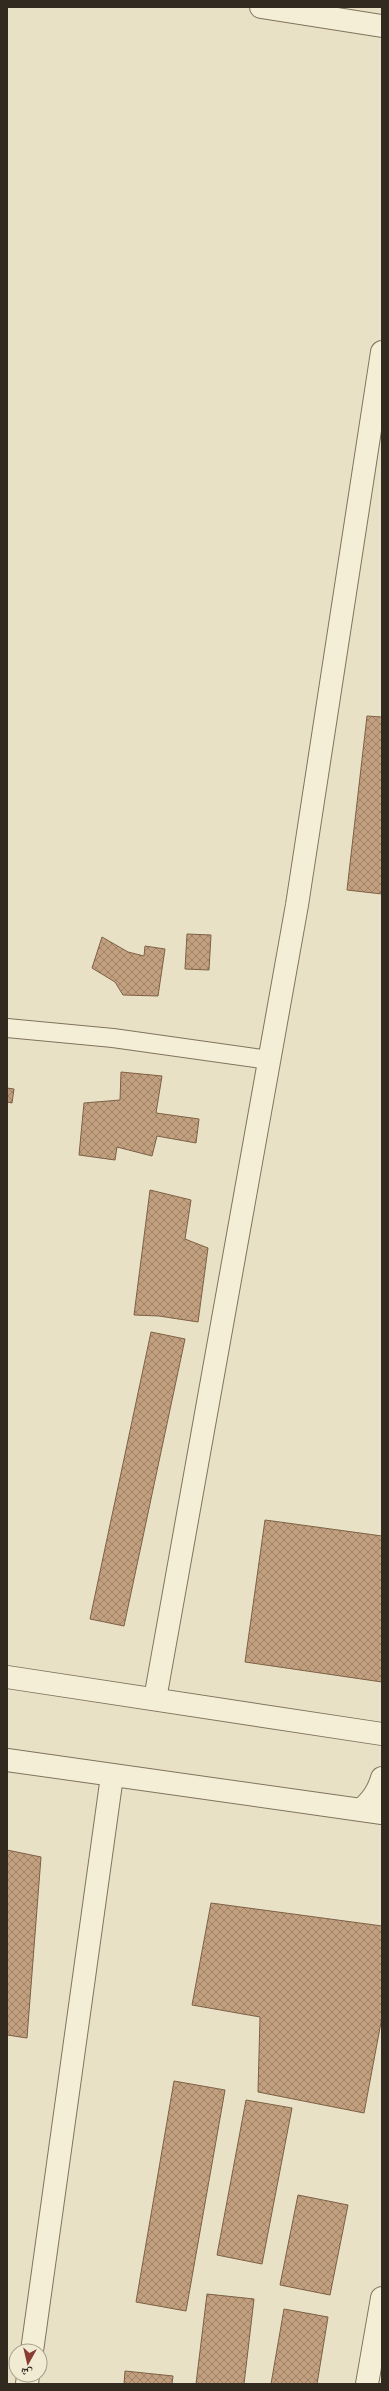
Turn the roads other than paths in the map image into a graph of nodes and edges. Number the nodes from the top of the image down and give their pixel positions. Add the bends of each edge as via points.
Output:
1 (261, 7) edge
2 (382, 26) edge
3 (382, 352) edge
4 (7, 1028) edge
5 (269, 1060) junction
6 (7, 1677) edge
7 (155, 1699) junction
8 (379, 1740) edge
9 (7, 1760) edge
10 (112, 1776) junction
11 (382, 1778) edge
12 (372, 1811) edge
13 (382, 2298) edge
14 (33, 2343) edge
15 (367, 2384) edge

1 - 2 street
3 - 5 street via 297,905
4 - 5 lane via 113,1038
5 - 7 street
6 - 7 street
7 - 8 street
9 - 10 street
10 - 12 street
10 - 14 street
11 - 12 street via 372,1800
13 - 15 street

